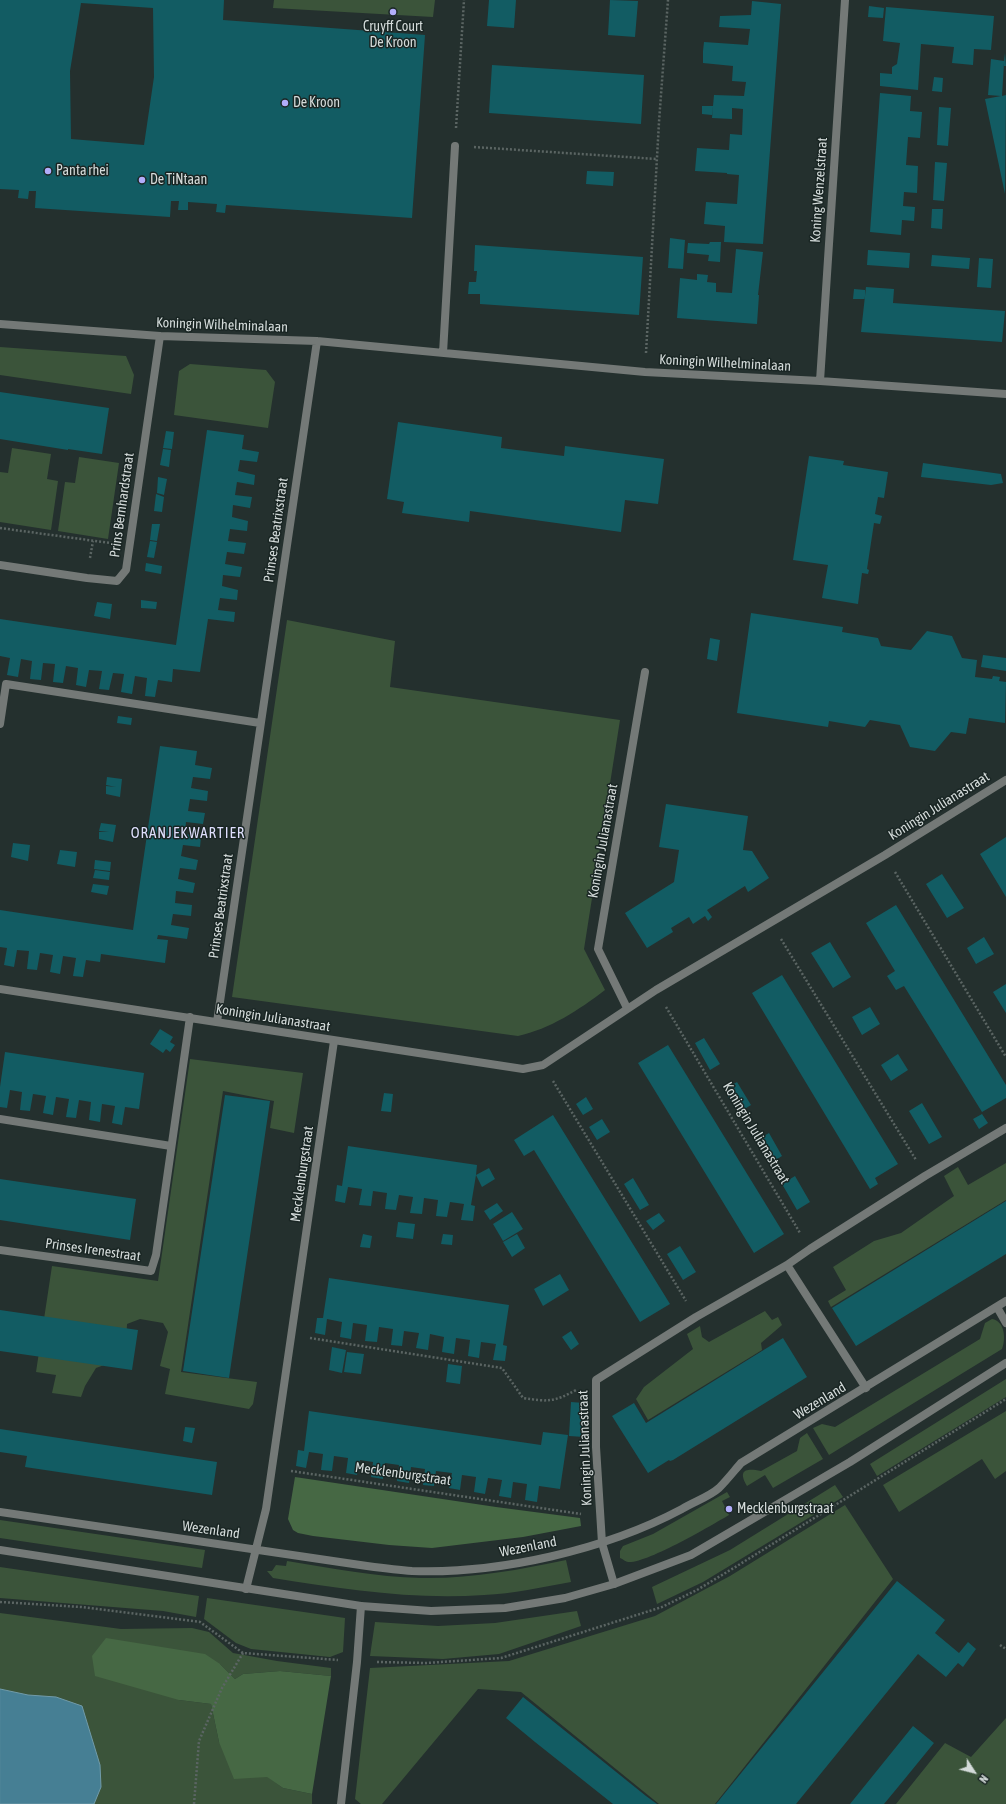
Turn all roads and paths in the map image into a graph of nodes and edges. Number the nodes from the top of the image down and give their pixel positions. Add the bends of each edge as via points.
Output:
1 (464, 0) edge
2 (668, 0) edge
3 (845, 0) edge
4 (455, 146) junction
5 (657, 159) junction
6 (0, 324) edge
7 (160, 336) junction
8 (317, 341) junction
9 (443, 353) junction
10 (645, 372) junction
11 (820, 381) junction
12 (1006, 394) edge
13 (0, 528) edge
14 (130, 548) junction
15 (0, 565) edge
16 (645, 672) dead end
17 (260, 723) junction
18 (0, 724) edge
19 (1006, 780) edge
20 (885, 855) junction
21 (772, 923) junction
22 (0, 989) edge
23 (656, 990) junction
24 (627, 1008) junction
25 (190, 1017) junction
26 (217, 1022) junction
27 (334, 1041) junction
28 (1006, 1057) edge
29 (543, 1065) junction
30 (0, 1119) edge
31 (1006, 1128) edge
32 (171, 1146) junction
33 (925, 1176) junction
34 (810, 1249) junction
35 (0, 1250) edge
36 (787, 1265) junction
37 (1006, 1301) edge
38 (996, 1307) junction
39 (696, 1317) junction
40 (1006, 1323) edge
41 (291, 1335) junction
42 (1006, 1363) edge
43 (596, 1380) junction
44 (866, 1388) junction
45 (272, 1468) junction
46 (0, 1512) edge
47 (600, 1516) junction
48 (602, 1543) junction
49 (257, 1549) junction
50 (0, 1550) edge
51 (614, 1584) junction
52 (246, 1589) junction
53 (361, 1606) junction
54 (1000, 1645) dead end
55 (1006, 1649) edge
56 (243, 1653) dead end
57 (194, 1804) edge
58 (341, 1804) edge

1 - 4 path
2 - 5 path
3 - 11 street, Koning Wenzelstraat
4 - 5 path
4 - 9 street
5 - 10 path
6 - 7 street, Koningin Wilhelminalaan
7 - 8 street, Koningin Wilhelminalaan
7 - 14 street, Prins Bernhardstraat
8 - 9 street, Koningin Wilhelminalaan
8 - 17 street, Prinses Beatrixstraat
9 - 10 street, Koningin Wilhelminalaan
10 - 11 street, Koningin Wilhelminalaan
11 - 12 street, Koningin Wilhelminalaan
13 - 14 path
14 - 15 street, Prins Bernhardstraat via 126,570 117,581
16 - 24 street, Koningin Julianastraat via 598,949
17 - 18 street via 6,684
17 - 26 street, Prinses Beatrixstraat
19 - 20 street, Koningin Julianastraat
20 - 21 street, Koningin Julianastraat
20 - 28 path, Koningin Julianastraat
21 - 23 street, Koningin Julianastraat
21 - 33 path
22 - 25 street, Koningin Julianastraat
23 - 24 street, Koningin Julianastraat
23 - 34 path, Koningin Julianastraat
24 - 29 street, Koningin Julianastraat
25 - 26 street, Koningin Julianastraat
25 - 32 street, Prinses Irenestraat
26 - 27 street, Koningin Julianastraat
27 - 29 street, Koningin Julianastraat via 523,1068
27 - 41 street, Mecklenburgstraat
29 - 39 path
30 - 32 street
31 - 33 street, Koningin Julianastraat
32 - 35 street, Prinses Irenestraat via 156,1255 151,1271
33 - 34 street, Koningin Julianastraat
34 - 36 street, Koningin Julianastraat
36 - 39 street, Koningin Julianastraat
36 - 44 street
37 - 38 street, Wezenland
38 - 40 street
38 - 44 street, Wezenland
39 - 43 street, Koningin Julianastraat
41 - 43 path via 502,1368 524,1398 546,1401 560,1399
41 - 45 street, Mecklenburgstraat
42 - 51 street via 850,1462 691,1555
43 - 47 street, Koningin Julianastraat
44 - 48 street, Wezenland via 741,1463 718,1489 654,1524
45 - 47 path, Mecklenburgstraat
45 - 49 street, Mecklenburgstraat
46 - 49 street, Wezenland
47 - 48 street, Koningin Julianastraat
48 - 49 street, Wezenland via 503,1565 412,1571
48 - 51 street, Koningin Julianastraat
49 - 52 street, Mecklenburgstraat
50 - 52 street
51 - 53 street via 565,1598 504,1608 432,1611
52 - 53 street
53 - 58 street
54 - 55 path
56 - 57 path via 222,1688 199,1741

